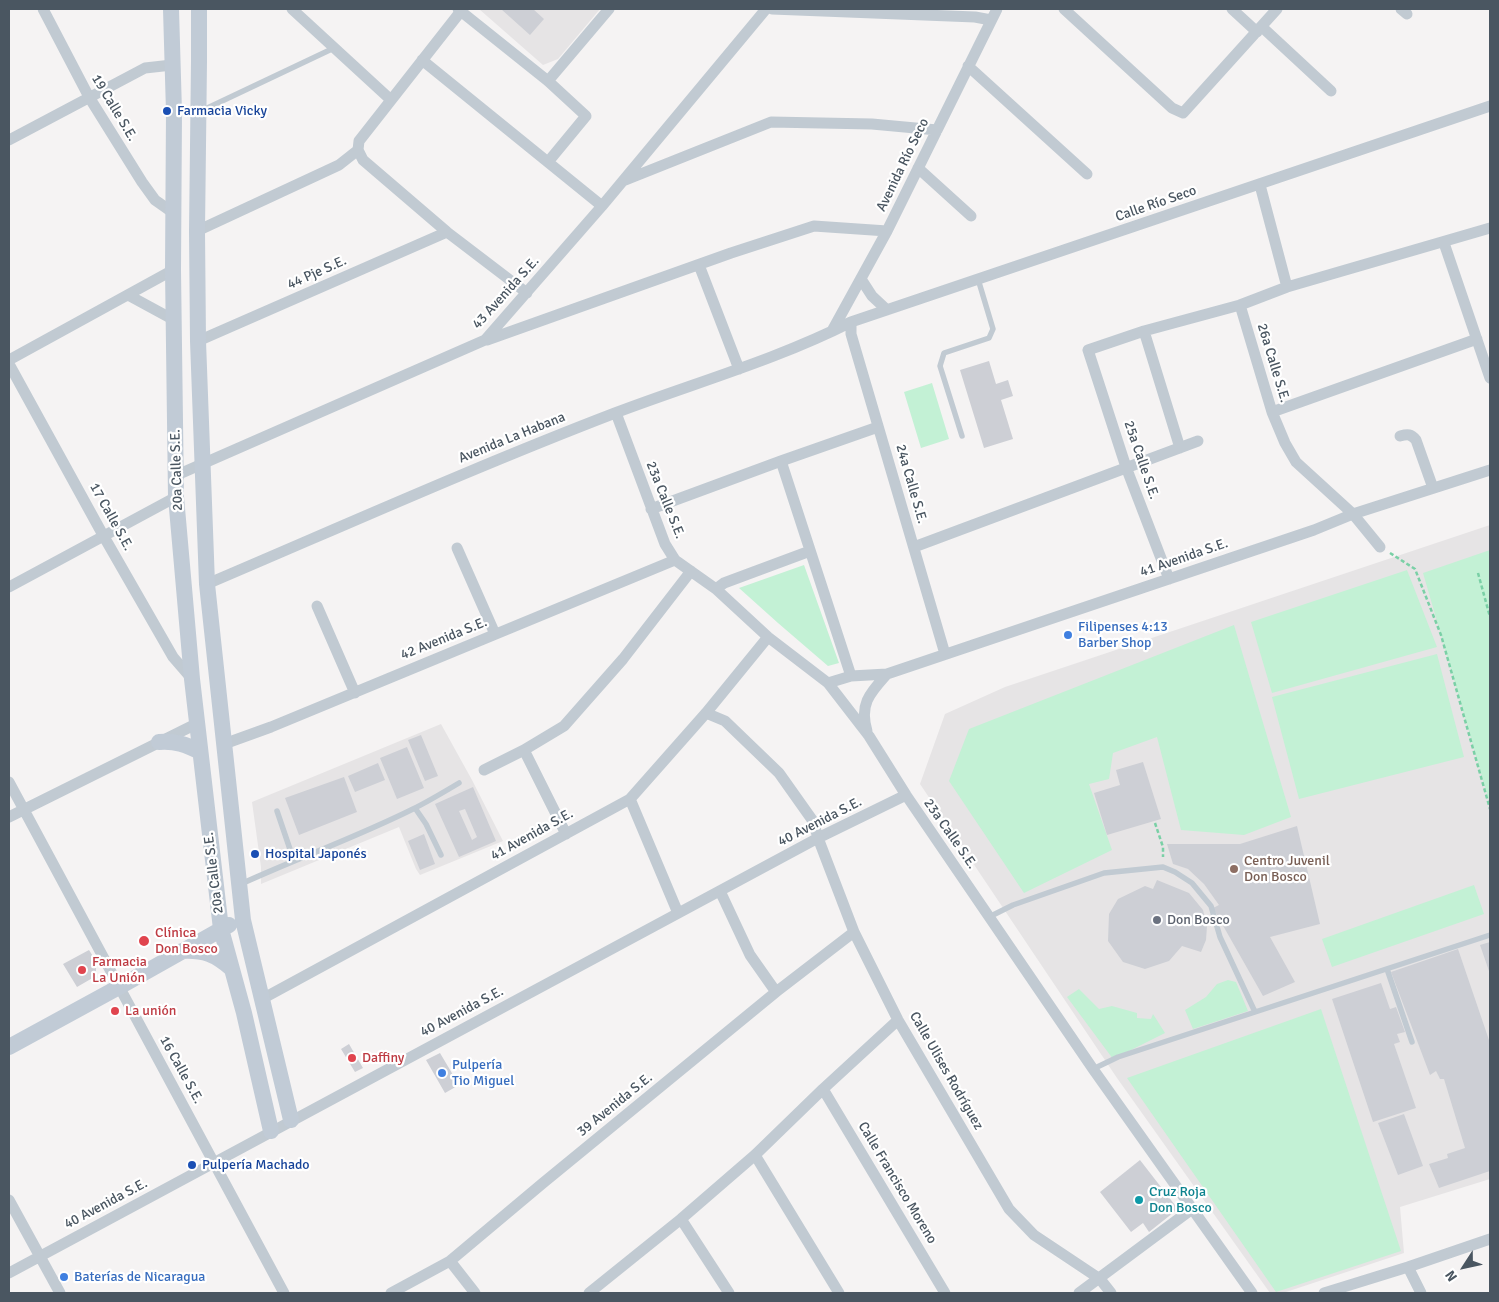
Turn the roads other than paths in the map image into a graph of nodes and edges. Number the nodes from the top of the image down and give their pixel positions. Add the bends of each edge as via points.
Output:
1 (43, 9) edge
2 (171, 9) edge
3 (199, 9) edge
4 (292, 9) edge
5 (609, 9) edge
6 (766, 9) edge
7 (772, 9) edge
8 (997, 9) edge
9 (1064, 9) edge
10 (1232, 9) edge
11 (1277, 9) edge
12 (459, 10) edge
13 (991, 20) junction
14 (1260, 30) junction
15 (334, 48) junction
16 (422, 60) junction
17 (172, 65) junction
18 (968, 66) junction
19 (548, 81) junction
20 (1331, 91) dead end
21 (89, 98) junction
22 (391, 100) junction
23 (1490, 106) edge
24 (199, 112) junction
25 (937, 130) junction
26 (9, 140) edge
27 (358, 150) junction
28 (548, 162) junction
29 (918, 168) junction
30 (1087, 174) dead end
31 (622, 182) junction
32 (1260, 185) junction
33 (602, 206) junction
34 (172, 212) junction
35 (971, 216) dead end
36 (1490, 228) edge
37 (197, 231) junction
38 (887, 231) junction
39 (447, 232) junction
40 (1444, 242) junction
41 (699, 264) junction
42 (173, 270) junction
43 (861, 279) junction
44 (978, 279) junction
45 (1287, 287) junction
46 (527, 293) junction
47 (128, 295) junction
48 (1240, 304) junction
49 (887, 310) junction
50 (174, 320) junction
51 (851, 322) junction
52 (832, 331) junction
53 (1144, 331) junction
54 (1477, 339) junction
55 (485, 340) junction
56 (198, 341) junction
57 (9, 360) edge
58 (9, 364) edge
59 (739, 370) junction
60 (1490, 378) edge
61 (616, 412) junction
62 (1272, 412) junction
63 (878, 427) junction
64 (962, 436) dead end
65 (1400, 436) dead end
66 (1198, 441) dead end
67 (1180, 448) junction
68 (781, 461) junction
69 (202, 464) junction
70 (1126, 467) junction
71 (1490, 470) edge
72 (177, 475) junction
73 (1433, 488) junction
74 (176, 497) junction
75 (651, 509) junction
76 (1353, 514) junction
77 (103, 535) junction
78 (914, 547) junction
79 (1380, 547) road end
80 (457, 548) dead end
81 (810, 552) junction
82 (675, 560) junction
83 (691, 571) junction
84 (1169, 579) junction
85 (207, 584) junction
86 (9, 587) edge
87 (716, 589) junction
88 (317, 606) dead end
89 (495, 634) junction
90 (768, 637) junction
91 (945, 654) junction
92 (887, 674) junction
93 (851, 676) junction
94 (192, 679) junction
95 (828, 683) junction
96 (355, 692) junction
97 (706, 713) junction
98 (198, 723) junction
99 (869, 736) junction
100 (159, 742) junction
101 (224, 744) junction
102 (524, 750) junction
103 (200, 752) junction
104 (484, 770) dead end
105 (9, 782) edge
106 (459, 783) dead end
107 (906, 796) junction
108 (630, 798) junction
109 (415, 808) junction
110 (23, 809) junction
111 (277, 811) dead end
112 (9, 817) edge
113 (566, 834) junction
114 (818, 838) junction
115 (441, 855) dead end
116 (294, 861) junction
117 (239, 885) junction
118 (720, 891) junction
119 (678, 913) junction
120 (989, 917) junction
121 (243, 920) junction
122 (221, 929) junction
123 (854, 932) junction
124 (1490, 935) edge
125 (182, 951) junction
126 (232, 969) junction
127 (1387, 969) junction
128 (119, 987) junction
129 (776, 992) junction
130 (262, 999) junction
131 (1255, 1012) junction
132 (898, 1020) junction
133 (1412, 1042) dead end
134 (9, 1047) edge
135 (1093, 1069) junction
136 (823, 1089) junction
137 (291, 1120) junction
138 (272, 1131) junction
139 (755, 1156) junction
140 (215, 1163) junction
141 (9, 1200) edge
142 (1192, 1209) junction
143 (681, 1219) junction
144 (1490, 1239) edge
145 (39, 1256) junction
146 (450, 1261) junction
147 (1408, 1268) junction
148 (9, 1273) edge
149 (1100, 1279) junction
150 (60, 1293) edge
151 (284, 1293) edge
152 (391, 1293) edge
153 (475, 1293) edge
154 (589, 1293) edge
155 (729, 1293) edge
156 (839, 1293) edge
157 (945, 1293) edge
158 (1079, 1293) edge
159 (1112, 1293) edge
160 (1252, 1293) edge
161 (1324, 1293) edge
162 (1421, 1293) edge

1 - 21 street, 19 Calle S.E.
2 - 17 street, 20a Calle S.E.
3 - 24 street, 20a Calle S.E.
4 - 15 street
5 - 19 street
6 - 31 street, 43 Avenida S.E.
7 - 13 street
8 - 13 street, Avenida Río Seco
9 - 14 street via 1172,108 1183,113
10 - 14 street
11 - 14 street
12 - 16 street
12 - 19 street
13 - 18 street, Avenida Río Seco
14 - 20 street
15 - 22 street
15 - 24 lane
16 - 22 street
16 - 28 street
17 - 21 street via 145,68
17 - 34 street, 20a Calle S.E.
18 - 25 street, Avenida Río Seco
18 - 30 street
19 - 28 street via 586,116
21 - 26 street
21 - 34 street, 19 Calle S.E. via 146,188 155,200
22 - 27 street via 359,141
23 - 32 street, Calle Río Seco
24 - 37 street, 20a Calle S.E.
25 - 29 street, Avenida Río Seco
25 - 31 street via 872,124 771,122
27 - 37 street via 339,165
27 - 39 street via 363,160
28 - 33 street
29 - 35 street
29 - 38 street, Avenida Río Seco
31 - 33 street, 43 Avenida S.E.
32 - 44 street, Calle Río Seco
32 - 45 street
33 - 46 street, 43 Avenida S.E.
34 - 42 street, 20a Calle S.E.
36 - 40 street
37 - 56 street, 20a Calle S.E.
38 - 41 street via 814,226
38 - 43 street, Avenida Río Seco
39 - 46 street
39 - 56 street, 44 Pje S.E.
40 - 45 street
40 - 54 street
41 - 55 street
41 - 59 street
42 - 47 street
42 - 50 street, 20a Calle S.E.
43 - 49 street
43 - 52 street, Avenida Río Seco
44 - 49 street, Calle Río Seco
44 - 64 lane via 993,329 989,338 944,354 940,366
45 - 48 street
46 - 55 street, 43 Avenida S.E.
47 - 50 street
47 - 57 street
48 - 53 street
48 - 62 street, 26a Calle S.E.
49 - 51 street, Calle Río Seco
50 - 72 street, 20a Calle S.E.
51 - 52 street, Calle Río Seco
51 - 63 street, 24a Calle S.E.
52 - 59 street, Avenida La Habana
53 - 67 street
53 - 70 street, 25a Calle S.E. via 1088,350
54 - 60 street
54 - 62 street
55 - 69 street, 43 Avenida S.E.
56 - 69 street, 20a Calle S.E.
58 - 77 street, 17 Calle S.E.
59 - 61 street, Avenida La Habana
61 - 75 street, 23a Calle S.E.
61 - 85 street, Avenida La Habana
62 - 76 street, 26a Calle S.E. via 1296,462
63 - 68 street
63 - 78 street, 24a Calle S.E.
65 - 73 street via 1408,434 1416,440
66 - 67 street
67 - 70 street
68 - 75 street
68 - 81 street
69 - 72 street, 43 Avenida S.E.
69 - 85 street, 20a Calle S.E.
70 - 78 street
70 - 84 street, 25a Calle S.E.
71 - 73 street, 41 Avenida S.E.
72 - 74 street, 20a Calle S.E.
73 - 76 street, 41 Avenida S.E.
74 - 77 street
74 - 94 street, 20a Calle S.E.
75 - 82 street, 23a Calle S.E.
76 - 79 street, 26a Calle S.E.
76 - 84 street, 41 Avenida S.E.
77 - 86 street
77 - 94 street, 17 Calle S.E. via 173,656
78 - 91 street, 24a Calle S.E.
80 - 89 street
81 - 87 street via 724,583
81 - 93 street
82 - 83 street, 23a Calle S.E.
82 - 89 street, 42 Avenida S.E.
83 - 87 street, 23a Calle S.E.
83 - 102 street via 623,659 564,726
84 - 91 street, 41 Avenida S.E.
85 - 101 street, 20a Calle S.E.
87 - 90 street, 23a Calle S.E.
88 - 96 street
89 - 96 street, 42 Avenida S.E.
90 - 95 street, 23a Calle S.E.
90 - 97 street, 41 Avenida S.E.
91 - 92 street, 41 Avenida S.E.
92 - 93 street, 41 Avenida S.E.
92 - 99 street via 871,692 865,706 864,721
93 - 95 street, 41 Avenida S.E.
94 - 98 street, 20a Calle S.E.
95 - 99 street, 23a Calle S.E.
96 - 101 street, 42 Avenida S.E.
97 - 108 street, 41 Avenida S.E.
97 - 114 street, Calle Ulises Rodríguez via 725,721 778,774 813,821
98 - 100 street
98 - 103 street, 20a Calle S.E.
99 - 107 street, 23a Calle S.E.
100 - 103 street via 180,743
100 - 110 street
101 - 117 street, 20a Calle S.E.
102 - 104 street
102 - 113 street
103 - 122 street, 20a Calle S.E.
105 - 110 street, 16 Calle S.E.
106 - 109 lane
107 - 114 street, 40 Avenida S.E.
107 - 120 street, 23a Calle S.E.
108 - 113 street, 41 Avenida S.E.
108 - 119 street
109 - 115 lane
109 - 116 lane
110 - 112 street
110 - 128 street, 16 Calle S.E.
111 - 116 lane
113 - 130 street, 41 Avenida S.E.
114 - 118 street, 40 Avenida S.E.
114 - 123 street, Calle Ulises Rodríguez
116 - 117 lane
117 - 121 street, 20a Calle S.E.
118 - 119 street, 40 Avenida S.E.
118 - 129 street via 750,955
119 - 137 street, 40 Avenida S.E.
120 - 131 lane via 1104,873 1163,867 1192,883 1211,906 1220,937
120 - 135 street, 23a Calle S.E.
121 - 122 street, 20a Calle S.E.
121 - 130 street, 20a Calle S.E.
122 - 125 street
122 - 126 street, 20a Calle S.E.
123 - 129 street, 39 Avenida S.E.
123 - 132 street, Calle Ulises Rodríguez
124 - 127 lane
125 - 126 street via 209,953
125 - 128 street
126 - 138 street, 20a Calle S.E.
127 - 131 lane
127 - 133 lane
128 - 134 street
128 - 140 street, 16 Calle S.E.
129 - 146 street, 39 Avenida S.E.
130 - 137 street, 20a Calle S.E.
131 - 135 lane via 1118,1057
132 - 136 street
132 - 149 street, Calle Ulises Rodríguez via 1009,1209 1034,1235
135 - 142 street, 23a Calle S.E.
136 - 139 street
136 - 157 street, Calle Francisco Moreno
137 - 138 street, 40 Avenida S.E.
138 - 140 street, 40 Avenida S.E.
139 - 143 street
139 - 156 street
140 - 145 street, 40 Avenida S.E.
140 - 151 street, 16 Calle S.E.
141 - 145 street
142 - 149 street
142 - 160 street, 23a Calle S.E.
143 - 154 street
143 - 155 street
144 - 147 street
145 - 148 street, 40 Avenida S.E.
145 - 150 street
146 - 152 street, 39 Avenida S.E.
146 - 153 street
147 - 161 street
147 - 162 street
149 - 158 street
149 - 159 street, Calle Ulises Rodríguez

